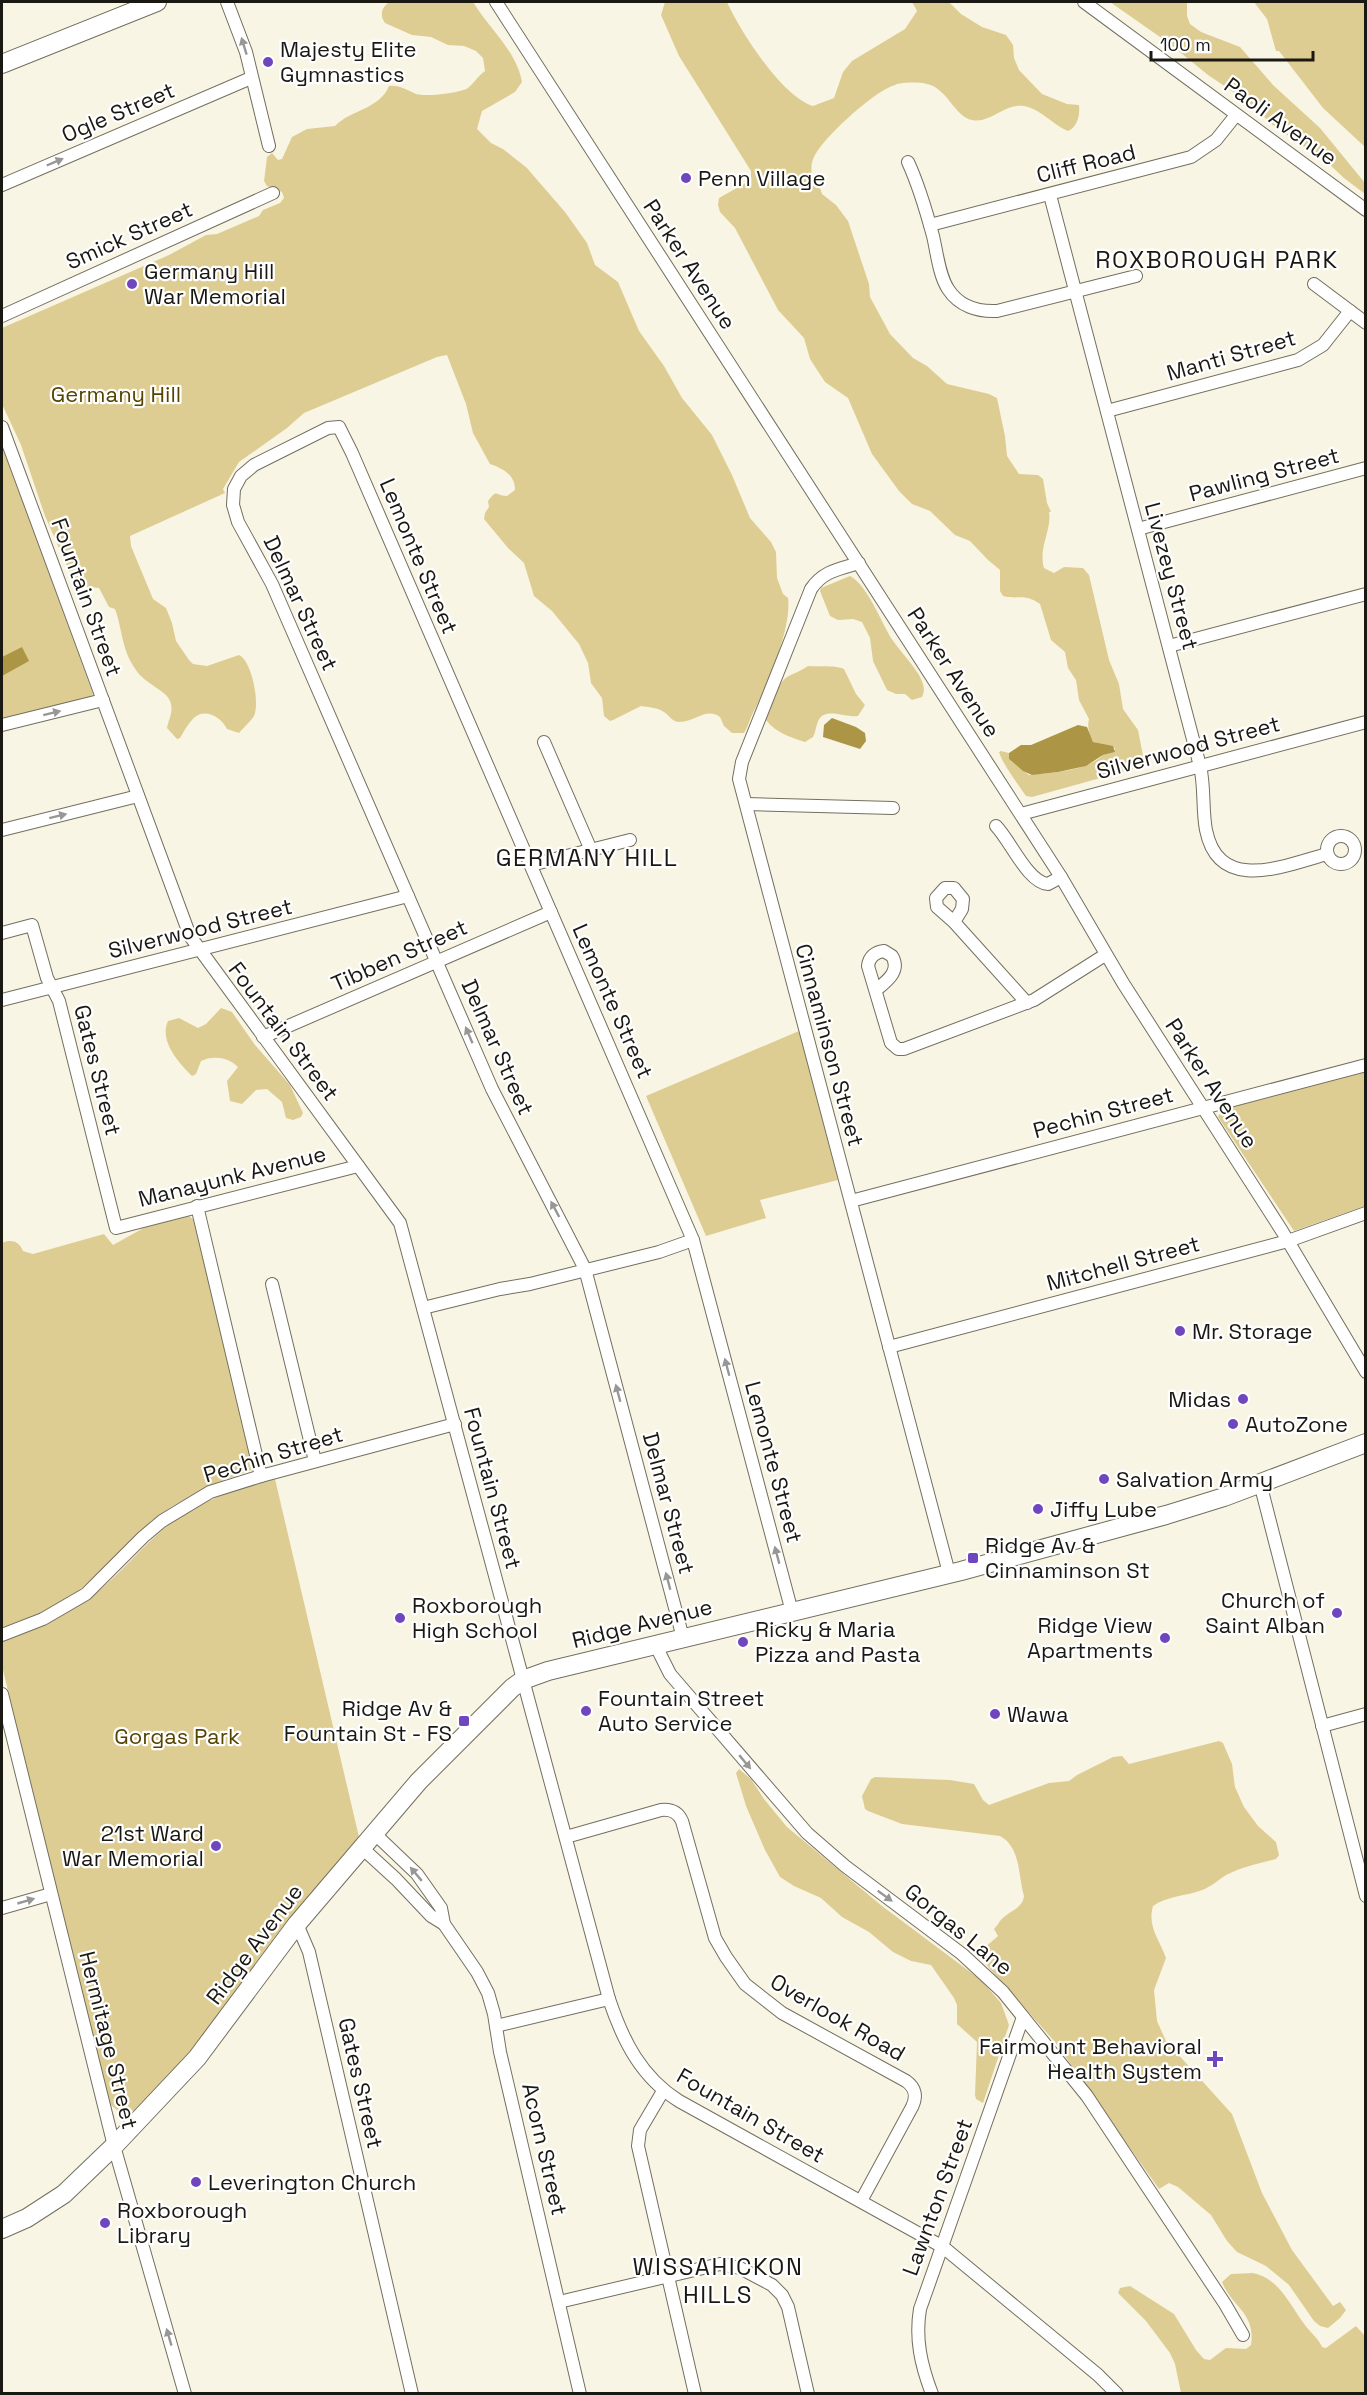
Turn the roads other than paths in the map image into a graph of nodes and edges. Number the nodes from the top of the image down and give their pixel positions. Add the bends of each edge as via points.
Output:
1 (157, 2) edge
2 (227, 2) edge
3 (496, 2) edge
4 (1084, 2) edge
5 (2, 64) edge
6 (251, 78) junction
7 (1236, 115) junction
8 (269, 146) dead end
9 (908, 162) dead end
10 (2, 185) edge
11 (273, 193) dead end
12 (1050, 195) junction
13 (1365, 210) edge
14 (930, 225) junction
15 (1136, 276) dead end
16 (1314, 284) dead end
17 (1075, 291) junction
18 (1350, 311) junction
19 (2, 316) edge
20 (1365, 323) edge
21 (1107, 411) junction
22 (2, 427) edge
23 (339, 427) joint
24 (1365, 468) edge
25 (1138, 529) junction
26 (859, 563) junction
27 (1365, 594) edge
28 (1169, 646) junction
29 (103, 700) junction
30 (1365, 722) edge
31 (2, 725) edge
32 (544, 742) dead end
33 (1200, 766) junction
34 (138, 796) junction
35 (746, 804) junction
36 (893, 808) dead end
37 (1021, 814) junction
38 (996, 826) dead end
39 (2, 830) edge
40 (630, 840) dead end
41 (591, 850) junction
42 (1327, 854) dead end
43 (531, 865) junction
44 (1061, 877) junction
45 (408, 896) junction
46 (551, 912) junction
47 (954, 922) dead end
48 (2, 933) edge
49 (198, 950) junction
50 (1105, 955) junction
51 (437, 962) junction
52 (52, 987) junction
53 (876, 990) dead end
54 (2, 1000) edge
55 (1026, 1003) junction
56 (263, 1037) junction
57 (1365, 1065) edge
58 (1202, 1107) junction
59 (358, 1166) junction
60 (851, 1201) junction
61 (197, 1206) junction
62 (1365, 1213) edge
63 (116, 1228) joint
64 (693, 1240) junction
65 (1288, 1241) junction
66 (585, 1269) junction
67 (272, 1284) dead end
68 (423, 1308) junction
69 (889, 1347) junction
70 (1365, 1372) edge
71 (455, 1424) junction
72 (1365, 1443) edge
73 (315, 1461) junction
74 (261, 1476) junction
75 (1260, 1483) junction
76 (949, 1573) junction
77 (792, 1612) junction
78 (2, 1635) edge
79 (683, 1638) junction
80 (656, 1644) junction
81 (523, 1680) junction
82 (2, 1694) edge
83 (1365, 1714) edge
84 (1322, 1726) junction
85 (374, 1833) junction
86 (566, 1836) junction
87 (361, 1847) junction
88 (51, 1894) junction
89 (1365, 1896) edge
90 (2, 1908) edge
91 (297, 1924) junction
92 (444, 1924) junction
93 (609, 1999) junction
94 (1023, 2017) junction
95 (496, 2026) junction
96 (663, 2091) junction
97 (114, 2146) junction
98 (861, 2201) junction
99 (2, 2229) edge
100 (943, 2247) junction
101 (668, 2276) junction
102 (559, 2302) junction
103 (1243, 2336) dead end
104 (185, 2394) edge
105 (412, 2394) edge
106 (580, 2394) edge
107 (695, 2394) edge
108 (808, 2394) edge
109 (932, 2394) edge
110 (1117, 2394) edge

1 - 5 main road
6 -> 2 street via 246,52
3 - 26 street, Parker Avenue
4 - 7 street, Paoli Avenue
6 - 8 street
10 -> 6 street, Ogle Street
7 - 12 street, Cliff Road via 1209,147 1191,157
7 - 13 street, Paoli Avenue
9 - 14 street
11 - 19 street, Smick Street
12 - 14 street, Cliff Road
12 - 17 street, Livezey Street
14 - 17 street via 944,282 953,296 967,306 997,311
15 - 17 street
16 - 18 street
17 - 21 street, Livezey Street
18 - 20 street
18 - 21 street, Manti Street via 1323,345 1298,360
21 - 25 street, Livezey Street
22 - 29 street, Fountain Street
23 - 43 street, Lemonte Street
23 - 45 street, Delmar Street via 320,430 261,460 241,476 234,489 233,505 238,522 272,584
24 - 25 street, Pawling Street
25 - 28 street, Livezey Street
26 - 35 street, Cinnaminson Street via 827,573 811,589 742,762 739,779
26 - 37 street, Parker Avenue
27 - 28 street
28 - 33 street, Livezey Street
31 -> 29 street
29 - 34 street, Fountain Street
30 - 33 street, Silverwood Street
32 - 41 street
33 - 37 street, Silverwood Street
33 - 42 street, Livezey Street via 1207,833 1212,848 1228,864 1244,871 1261,872
39 -> 34 street
34 - 49 street, Fountain Street
35 - 36 street via 860,812
35 - 60 street, Cinnaminson Street
37 - 44 street, Parker Avenue
38 - 44 street via 1040,883 1048,884
40 - 41 street
41 - 43 street
43 - 46 street, Lemonte Street
44 - 50 street, Parker Avenue
45 - 49 street, Silverwood Street
45 - 51 street, Delmar Street
46 - 51 street, Tibben Street
46 - 64 street, Lemonte Street
47 - 55 street
48 - 52 street, Gates Street via 32,925
49 - 52 street, Silverwood Street
49 - 56 street, Fountain Street
50 - 55 street
50 - 58 street, Parker Avenue
51 - 56 street, Tibben Street
66 -> 51 street, Delmar Street via 492,1089
52 - 54 street, Silverwood Street
52 - 63 street, Gates Street via 59,1001
53 - 55 street via 891,1043 901,1049
56 - 59 street, Fountain Street
57 - 58 street, Pechin Street
58 - 60 street, Pechin Street
58 - 65 street, Parker Avenue
59 - 61 street, Manayunk Avenue
59 - 68 street, Fountain Street via 397,1217
60 - 69 street, Cinnaminson Street
61 - 63 street, Manayunk Avenue
61 - 74 street
62 - 65 street, Mitchell Street
64 - 66 street
77 -> 64 street, Lemonte Street
65 - 69 street, Mitchell Street
65 - 70 street, Parker Avenue
66 - 68 street
79 -> 66 street, Delmar Street
67 - 73 street
68 - 71 street, Fountain Street
69 - 76 street, Cinnaminson Street
71 - 73 street, Pechin Street
71 - 81 street, Fountain Street
72 - 75 main road, Ridge Avenue
73 - 74 street, Pechin Street
74 - 78 street, Pechin Street via 210,1492 183,1507 143,1537 86,1594 43,1619
75 - 76 main road, Ridge Avenue via 1166,1515
75 - 84 street
76 - 77 main road, Ridge Avenue
77 - 79 main road, Ridge Avenue
79 - 80 main road, Ridge Avenue
80 - 81 main road, Ridge Avenue
80 -> 94 street, Gorgas Lane via 670,1674 807,1833 980,1969
81 - 85 main road, Ridge Avenue via 430,1769
81 - 86 street, Fountain Street
82 - 88 street, Hermitage Street
83 - 84 street
84 - 89 street
85 - 87 main road, Ridge Avenue
92 -> 85 street, Acorn Street via 441,1908 417,1874
86 - 93 street, Fountain Street
86 - 98 street, Overlook Road via 661,1810 674,1812 682,1821 715,1938 745,1984 774,2008 906,2081 915,2092 912,2107
87 - 91 main road, Ridge Avenue
87 - 92 street, Acorn Street
90 -> 88 street
88 - 97 street, Hermitage Street
91 - 97 main road, Ridge Avenue via 197,2058
91 - 105 street, Gates Street via 309,1952
92 - 95 street, Acorn Street via 483,1983
93 - 95 street
93 - 96 street, Fountain Street via 630,2051
94 - 100 street, Lawnton Street
94 - 103 street, Gorgas Lane via 1102,2118
95 - 102 street, Acorn Street
96 - 98 street, Fountain Street
96 - 101 street via 640,2130 638,2146
97 - 99 main road, Ridge Avenue via 64,2194
104 -> 97 street, Hermitage Street
98 - 100 street, Fountain Street
100 - 109 street, Lawnton Street via 918,2319 919,2355
100 - 110 street, Fountain Street
101 - 102 street
101 - 107 street
101 - 108 street via 727,2264 765,2281 782,2295
102 - 106 street, Acorn Street

